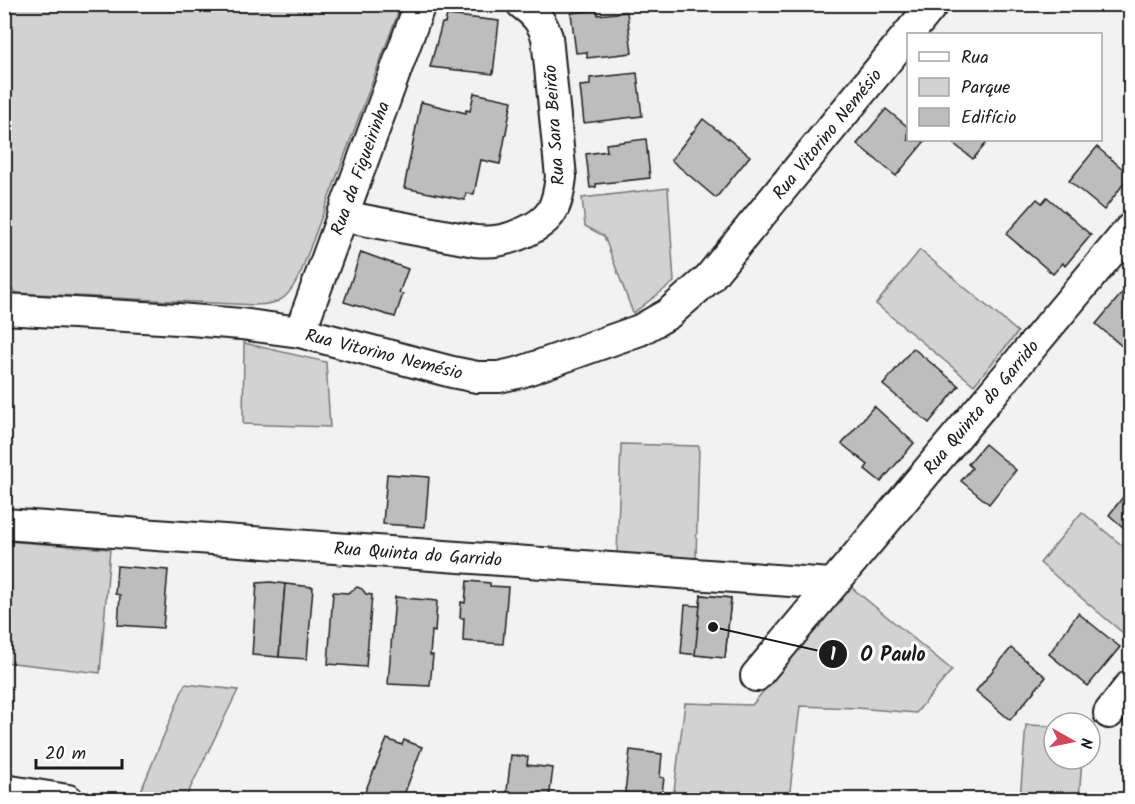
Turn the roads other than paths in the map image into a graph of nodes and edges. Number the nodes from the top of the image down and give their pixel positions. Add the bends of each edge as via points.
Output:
1 (420, 4) edge
2 (522, 4) edge
3 (933, 4) edge
4 (909, 33) edge
5 (907, 36) edge
6 (342, 216) junction
7 (1131, 229) edge
8 (4, 309) edge
9 (300, 332) junction
10 (4, 524) edge
11 (831, 584) junction
12 (756, 676) dead end
13 (1131, 686) edge
14 (1109, 713) dead end
15 (4, 790) edge
16 (68, 800) edge

1 - 6 street, Rua da Figueirinha
2 - 6 street, Rua Sara Beirão via 543,24 547,37 561,177 559,196 542,224 507,241 492,243
3 - 4 street, Rua Vitorino Nemésio
5 - 9 street, Rua Vitorino Nemésio via 708,278 668,314 640,330 521,372 477,377
6 - 9 street, Rua da Figueirinha
7 - 11 street, Rua Quinta do Garrido
8 - 9 street, Rua Vitorino Nemésio via 178,319
10 - 11 street, Rua Quinta do Garrido
11 - 12 street, Rua Quinta do Garrido
13 - 14 street
15 - 16 street

